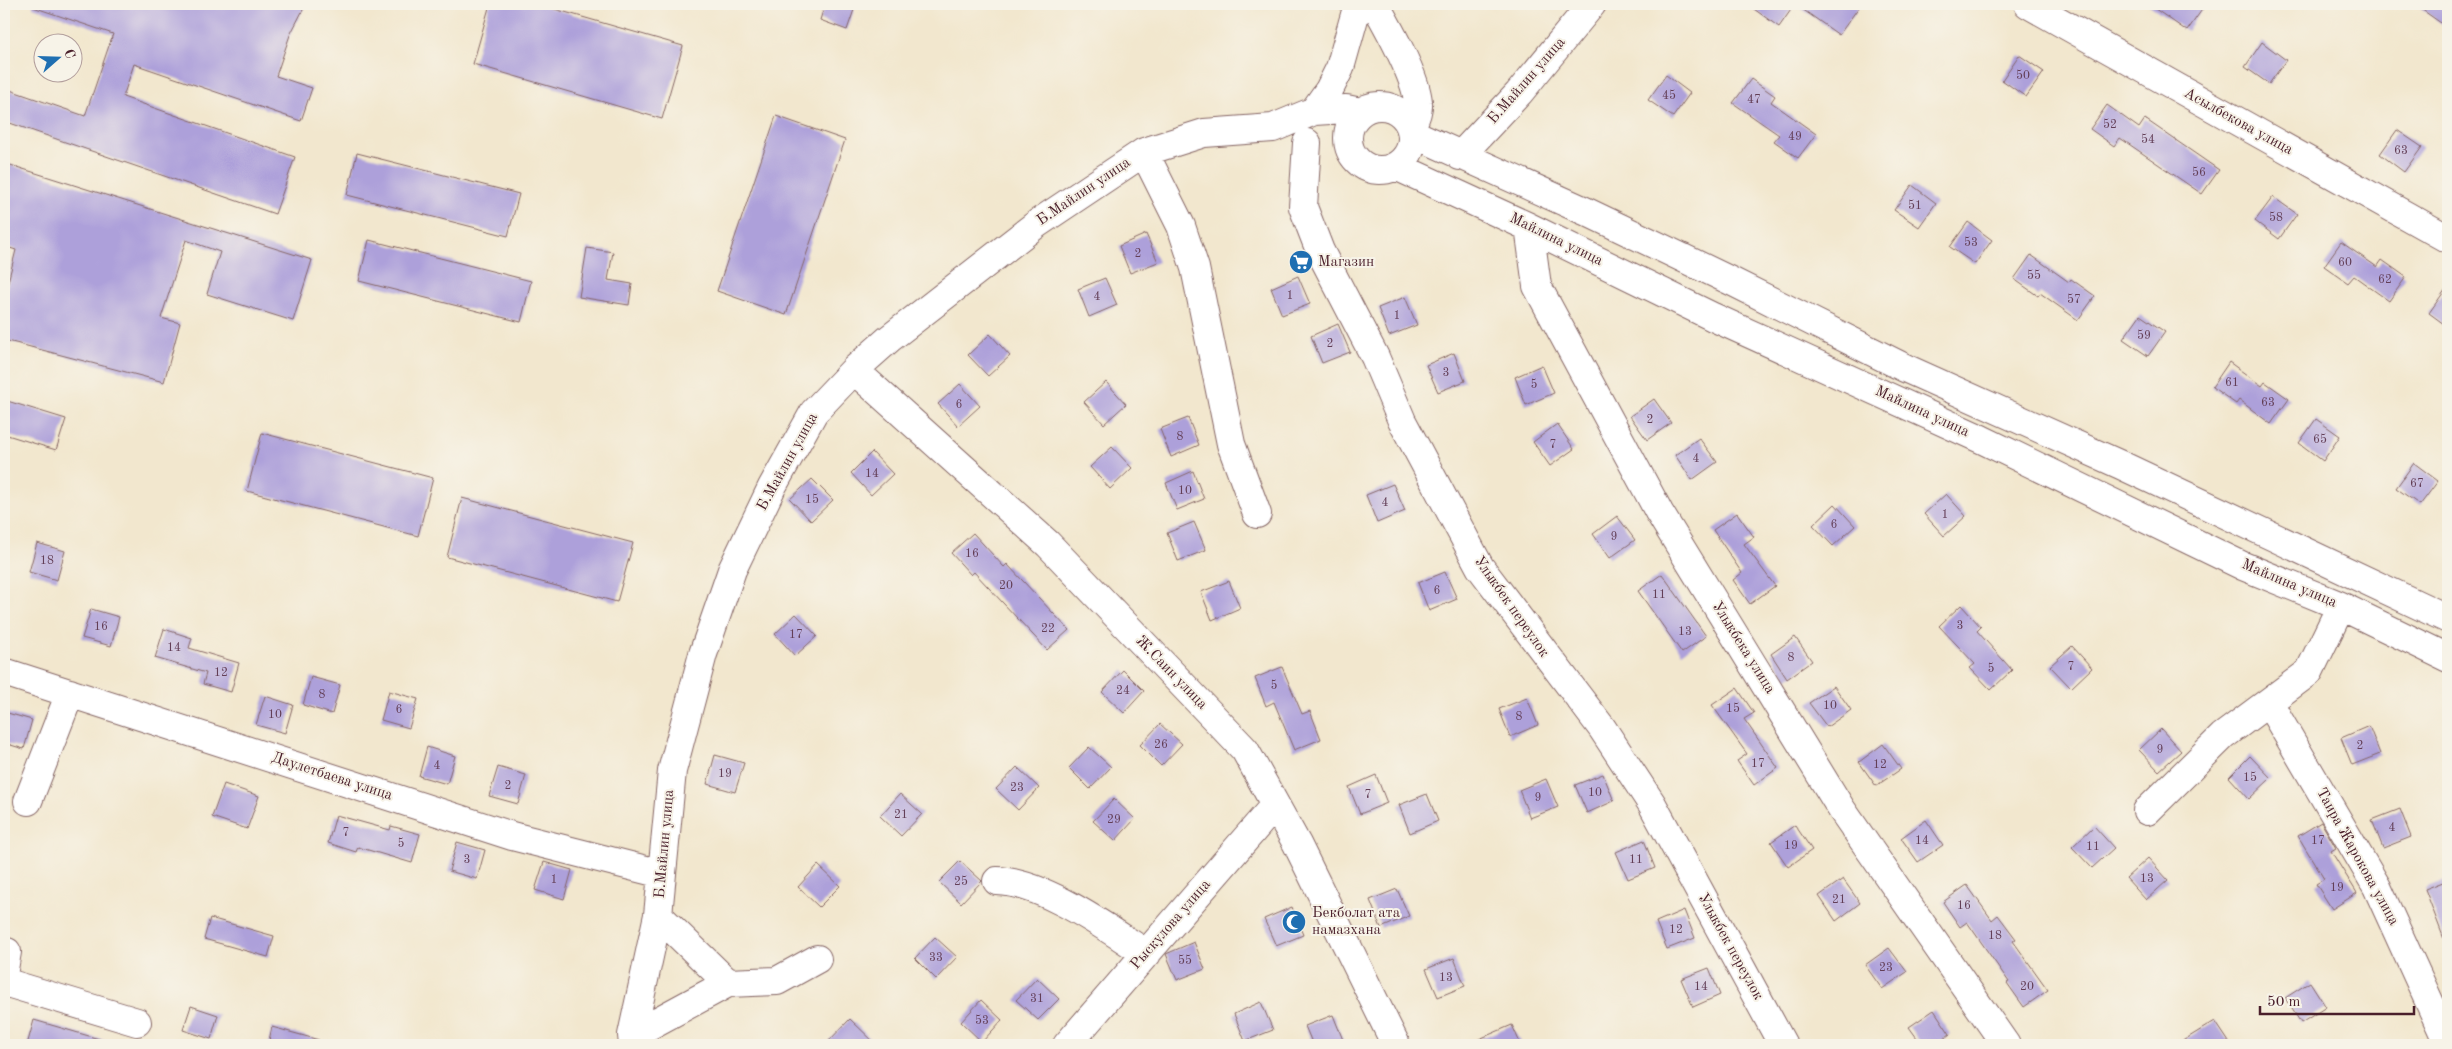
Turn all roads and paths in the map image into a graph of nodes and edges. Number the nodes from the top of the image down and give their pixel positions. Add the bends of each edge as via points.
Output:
1 (1358, 4) edge
2 (1375, 4) edge
3 (1592, 4) edge
4 (2028, 4) edge
5 (1314, 111) junction
6 (1361, 112) junction
7 (1273, 128) junction
8 (1412, 131) junction
9 (1307, 143) junction
10 (1351, 151) junction
11 (1144, 152) junction
12 (1460, 156) junction
13 (1396, 166) junction
14 (1529, 227) junction
15 (2448, 239) edge
16 (854, 370) junction
17 (1258, 514) dead end
18 (2341, 606) junction
19 (2448, 619) edge
20 (2448, 658) edge
21 (4, 672) edge
22 (70, 693) junction
23 (2269, 702) junction
24 (28, 801) dead end
25 (1275, 805) junction
26 (2147, 811) dead end
27 (662, 874) junction
28 (998, 881) dead end
29 (658, 915) junction
30 (1147, 954) junction
31 (817, 959) dead end
32 (4, 982) edge
33 (728, 983) junction
34 (136, 1022) dead end
35 (633, 1040) edge
36 (2448, 1042) edge
37 (1394, 1044) edge
38 (1067, 1045) edge
39 (1783, 1045) edge
40 (2006, 1045) edge

1 - 5 street via 1340,68
2 - 8 street via 1395,40 1418,101
3 - 12 street, Б.Майлин улица via 1519,94
4 - 15 street, Асылбекова улица
5 - 6 street, Б.Майлин улица via 1346,109
5 - 7 street, Б.Майлин улица
6 - 8 street via 1385,106 1397,110
6 - 10 street via 1351,123 1348,137
7 - 9 street, Б.Майлин улица
7 - 11 street, Б.Майлин улица via 1204,133
8 - 12 street
8 - 13 street via 1412,145
9 - 10 street, Б.Майлин улица
9 - 39 street, Улыкбек переулок via 1303,207 1320,251 1375,357 1402,421 1480,567 1602,728 1652,804
10 - 13 street via 1358,162 1370,169
11 - 16 street, Б.Майлин улица via 1038,223
11 - 17 street via 1181,226 1195,268 1231,444
12 - 19 street via 1585,211 1905,368 2121,465
13 - 14 street, Майлина улица
14 - 18 street, Майлина улица via 2243,566
14 - 40 street, Улыкбека улица via 1537,286 1660,512 1842,810
16 - 25 street, Ж.Саин улица via 1048,544 1245,750
16 - 27 street, Б.Майлин улица via 814,412 772,487 732,570 704,654 672,771
18 - 20 street, Майлина улица
18 - 23 street via 2309,672
21 - 22 street, Даулетбаева улица
22 - 24 street
22 - 27 street, Даулетбаева улица via 512,836
23 - 26 street via 2223,736
23 - 36 street, Таира Жарокова улица via 2377,887
25 - 30 street, Рыскулова улица
25 - 37 street, Ж.Саин улица
27 - 29 street, Б.Майлин улица
28 - 30 street via 1014,881 1080,911
29 - 33 street
29 - 35 street, Б.Майлин улица
30 - 38 street, Рыскулова улица
31 - 33 street via 777,981
32 - 34 street
33 - 35 street

